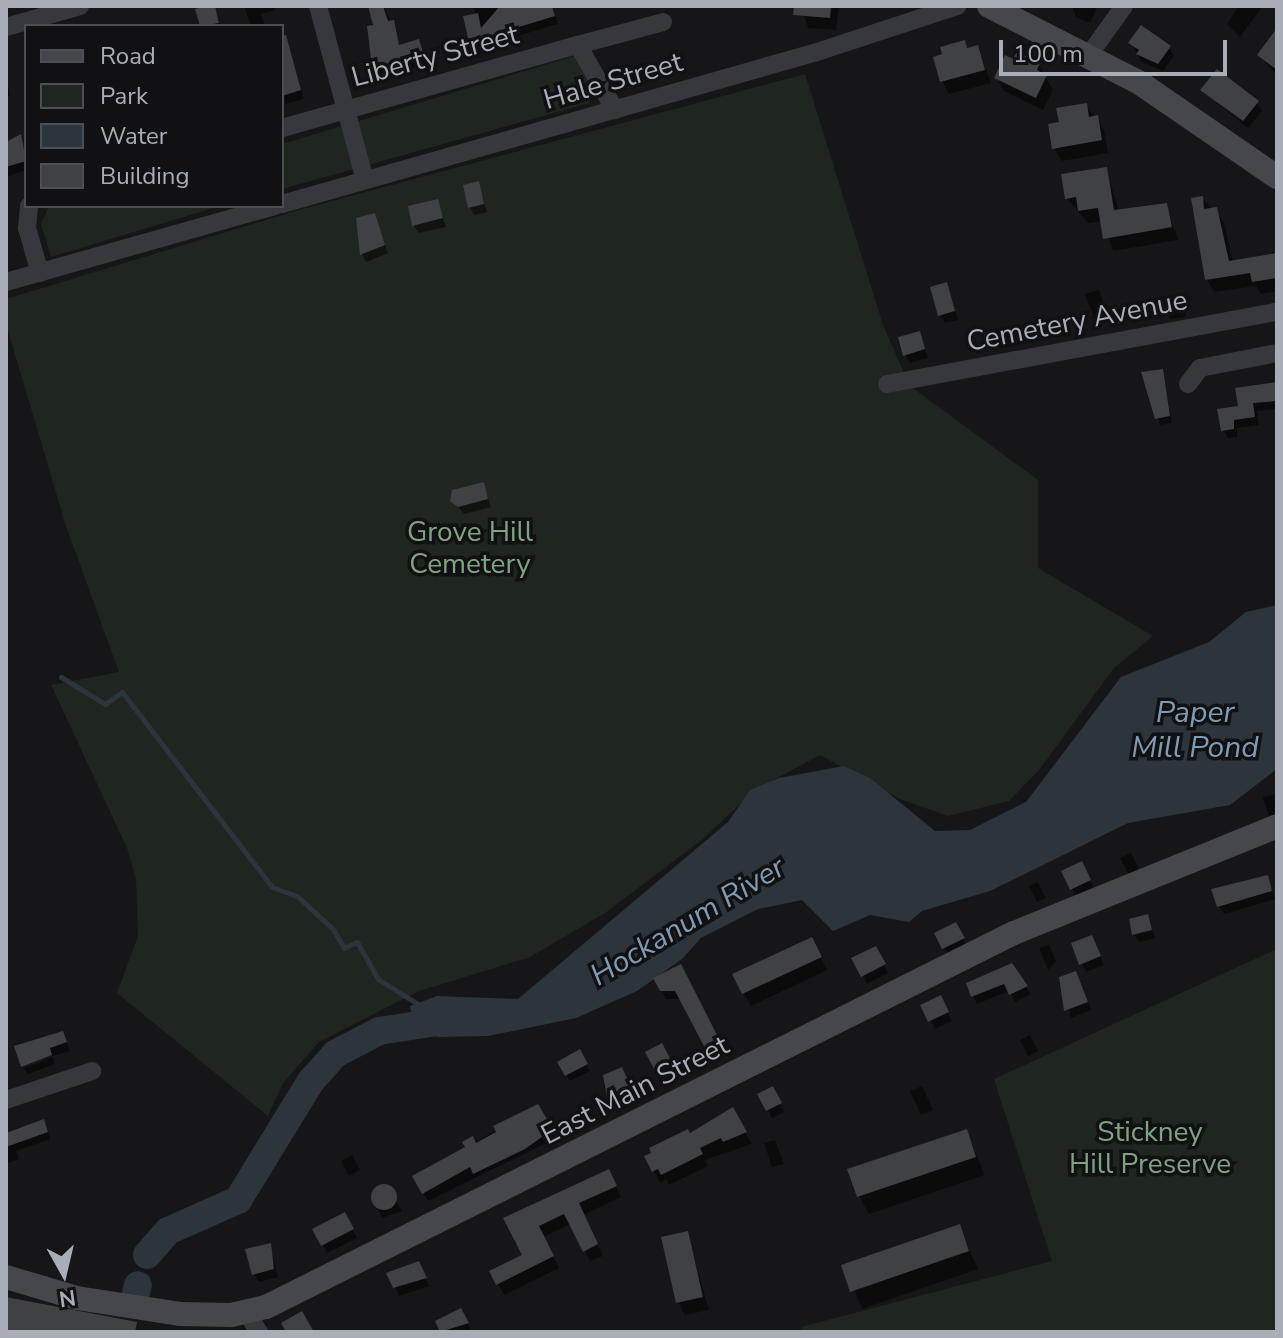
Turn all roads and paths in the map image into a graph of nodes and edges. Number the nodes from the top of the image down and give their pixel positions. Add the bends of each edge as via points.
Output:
1 (80, 6) edge
2 (318, 6) edge
3 (957, 6) edge
4 (989, 6) edge
5 (1124, 6) edge
6 (663, 22) dead end
7 (6, 27) edge
8 (578, 45) junction
9 (1089, 55) junction
10 (347, 110) junction
11 (615, 110) junction
12 (284, 127) edge
13 (1277, 177) edge
14 (365, 180) junction
15 (284, 203) edge
16 (29, 208) edge
17 (268, 208) edge
18 (40, 273) junction
19 (6, 282) edge
20 (1277, 312) edge
21 (1277, 353) edge
22 (887, 384) dead end
23 (1188, 384) dead end
24 (1277, 826) edge
25 (92, 1071) dead end
26 (6, 1100) edge
27 (6, 1277) edge
28 (252, 1322) edge

1 - 7 street
2 - 10 street
3 - 11 street, Hale Street
4 - 9 main road
5 - 9 street
6 - 8 street, Liberty Street
8 - 10 street, Liberty Street
8 - 11 street
9 - 13 main road via 1151,90
10 - 12 street, Liberty Street
10 - 14 street
11 - 14 street, Hale Street
14 - 15 street, Hale Street
16 - 18 street via 27,228
17 - 18 street
18 - 19 street
20 - 22 street, Cemetery Avenue
21 - 23 street via 1200,368
24 - 28 main road, East Main Street via 1014,933
25 - 26 street
27 - 28 main road, East Main Street via 77,1298

